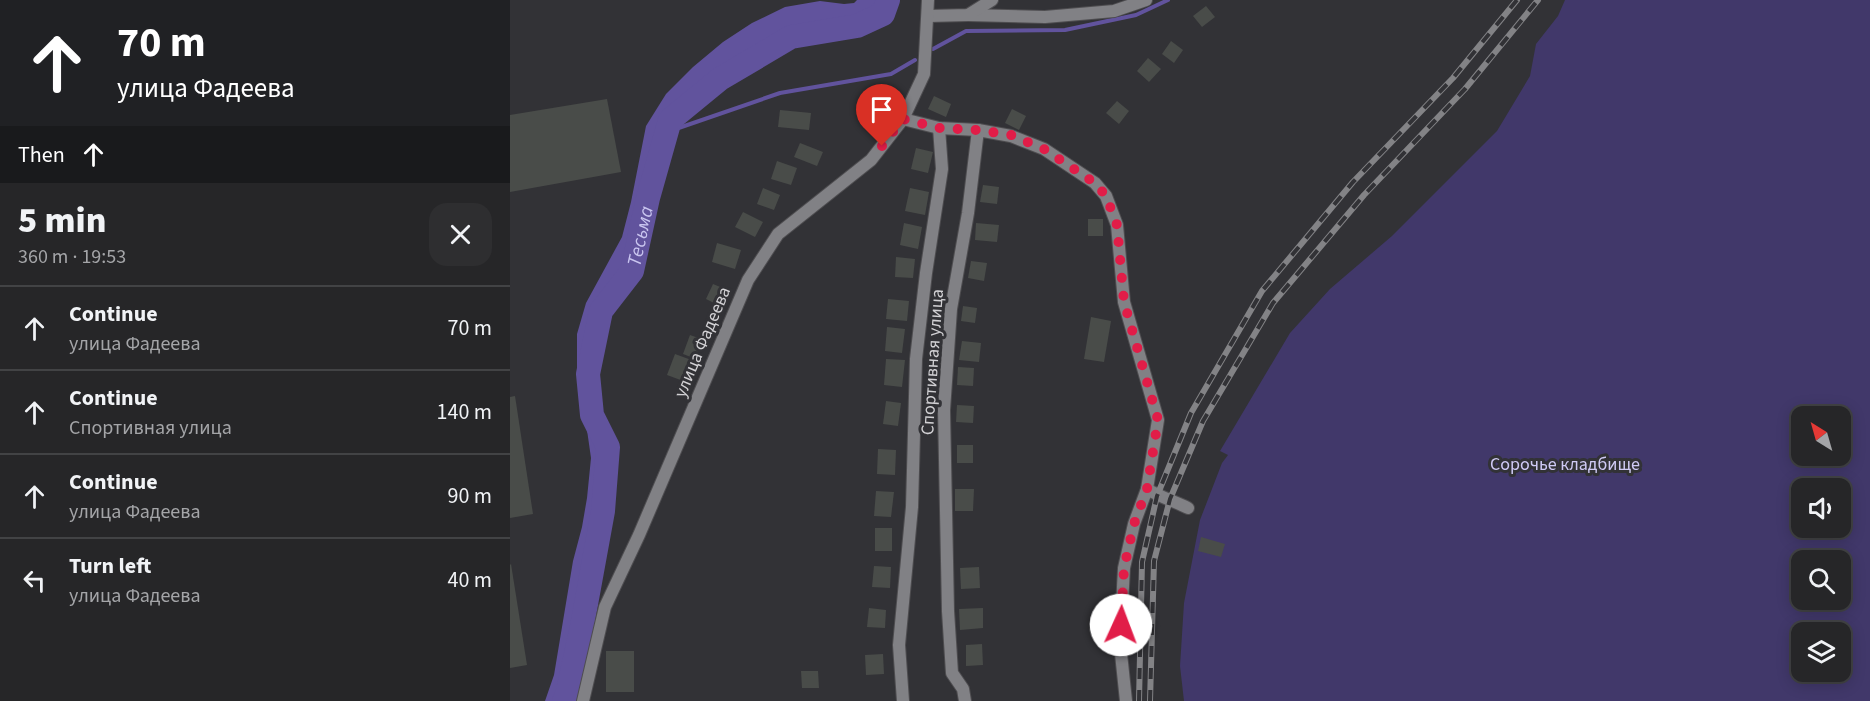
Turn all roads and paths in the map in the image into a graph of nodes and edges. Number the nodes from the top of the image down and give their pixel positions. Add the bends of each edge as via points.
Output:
1 (928, 0) edge
2 (992, 0) edge
3 (1146, 0) edge
4 (968, 15) junction
5 (928, 16) junction
6 (903, 119) junction
7 (939, 128) junction
8 (978, 130) junction
9 (1147, 489) junction
10 (1188, 508) dead end
11 (583, 701) edge
12 (903, 701) edge
13 (965, 701) edge
14 (1126, 701) edge

1 - 5 street, улица Фадеева
2 - 4 street
3 - 4 street via 1114,11 1045,17
4 - 5 street
5 - 6 street, улица Фадеева via 924,74
6 - 7 street
6 - 11 street, улица Фадеева via 871,160 778,234 748,280 605,607
7 - 8 street
7 - 12 street, Спортивная улица via 942,168 916,358 912,507 898,645
8 - 9 street via 1011,135 1044,149 1095,183 1106,196 1117,225 1124,302 1158,420
8 - 13 street, Спортивная улица via 951,309 944,410 952,673 963,689
9 - 10 street
9 - 14 street via 1124,568 1120,644

